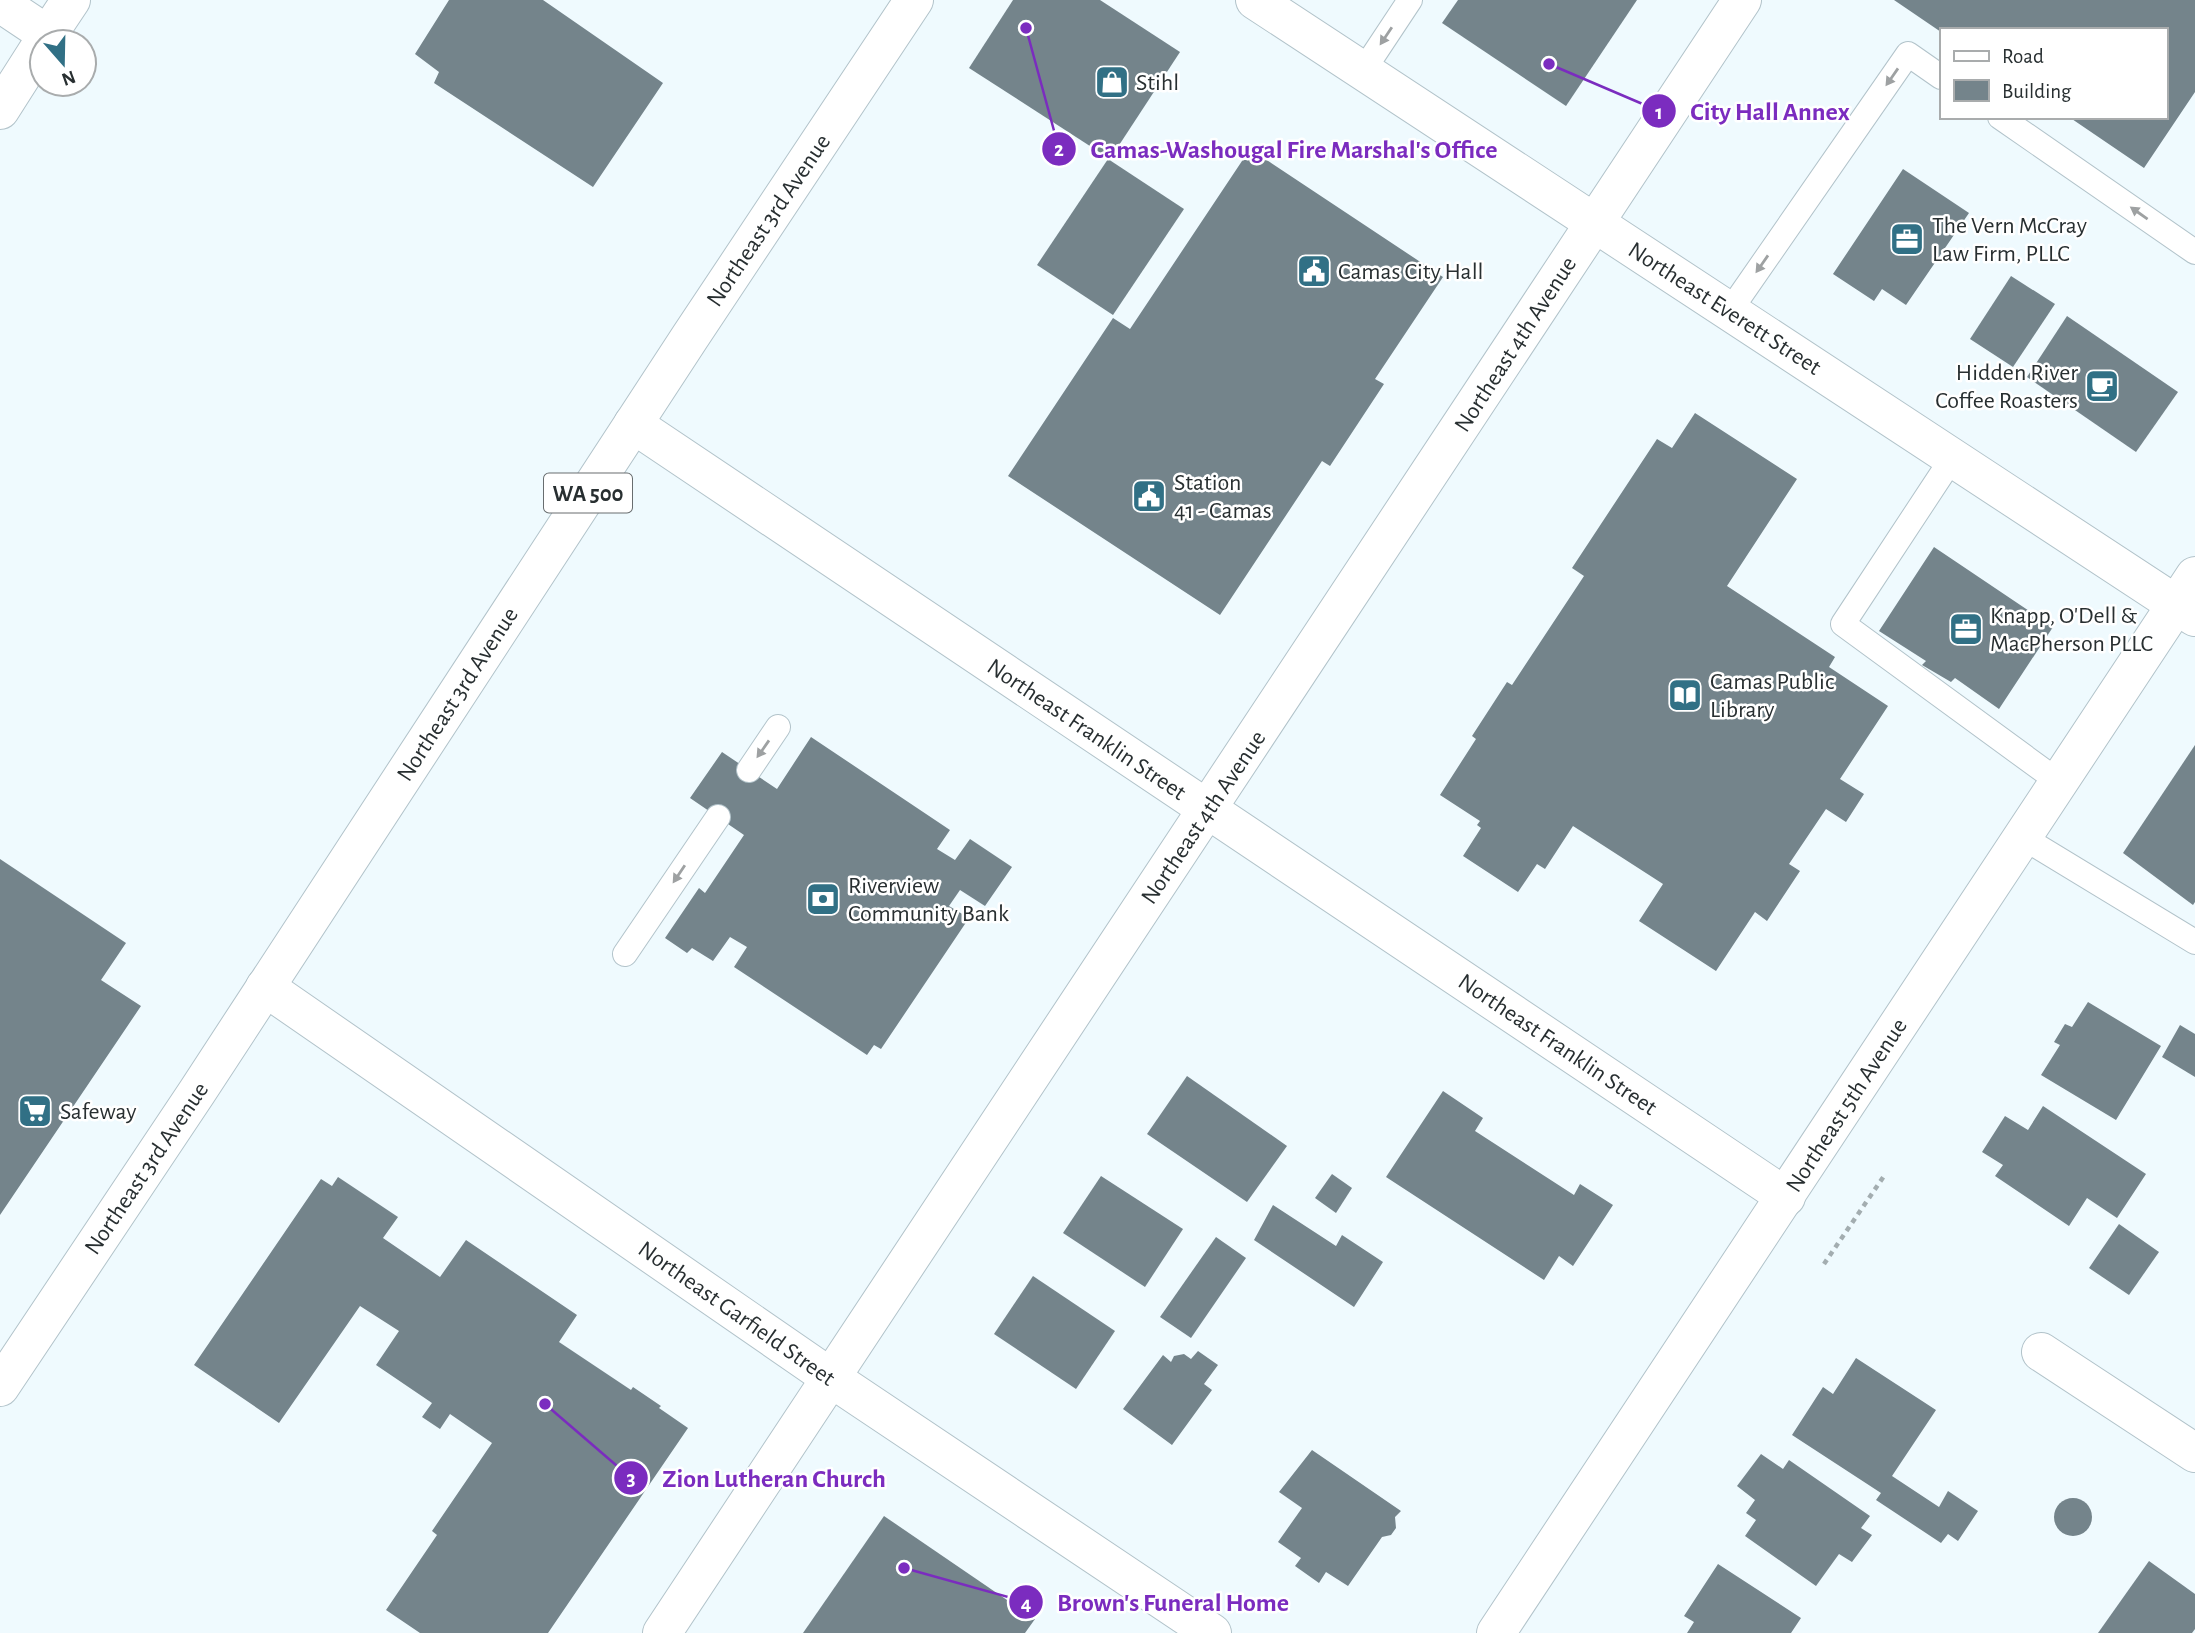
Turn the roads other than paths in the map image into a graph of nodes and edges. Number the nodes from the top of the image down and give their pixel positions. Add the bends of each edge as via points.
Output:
1 (71, 0) edge
2 (914, 0) edge
3 (1255, 0) edge
4 (1410, 0) edge
5 (1742, 0) edge
6 (0, 3) edge
7 (30, 28) edge
8 (52, 28) edge
9 (28, 65) edge
10 (1363, 71) junction
11 (1940, 76) edge
12 (0, 110) edge
13 (2003, 119) edge
14 (1594, 223) junction
15 (2195, 252) edge
16 (1729, 312) junction
17 (633, 424) junction
18 (1953, 457) junction
19 (2189, 599) edge
20 (778, 727) dead end
21 (749, 770) dead end
22 (2059, 782) junction
23 (1208, 810) junction
24 (718, 817) dead end
25 (2022, 837) junction
26 (2195, 942) edge
27 (625, 954) dead end
28 (265, 987) junction
29 (1786, 1196) junction
30 (2041, 1352) dead end
31 (831, 1378) junction
32 (0, 1387) edge
33 (2195, 1452) edge
34 (662, 1633) edge
35 (1212, 1633) edge
36 (1496, 1633) edge

1 - 8 street
2 - 17 street, Northeast 3rd Avenue / WA 500
3 - 10 street, Northeast Everett Street
4 -> 10 lane
5 - 14 street, Northeast 4th Avenue
6 - 7 street
9 - 12 street
10 - 14 street, Northeast Everett Street
11 -> 16 lane via 1908,54
15 -> 13 lane
14 - 16 street, Northeast Everett Street
14 - 23 street, Northeast 4th Avenue
16 - 18 street, Northeast Everett Street
17 - 23 street, Northeast Franklin Street
17 - 28 street, Northeast 3rd Avenue / WA 500
18 - 19 street, Northeast Everett Street
18 - 22 lane via 1843,624
19 - 22 street, Northeast 5th Avenue
20 -> 21 lane
22 - 25 street, Northeast 5th Avenue
23 - 29 street, Northeast Franklin Street
23 - 31 street, Northeast 4th Avenue
24 -> 27 lane
25 - 26 lane
25 - 29 street, Northeast 5th Avenue
28 - 31 street, Northeast Garfield Street
28 - 32 street, Northeast 3rd Avenue
29 - 36 street, Northeast 5th Avenue
30 - 33 street
31 - 34 street, Northeast 4th Avenue
31 - 35 street, Northeast Garfield Street

